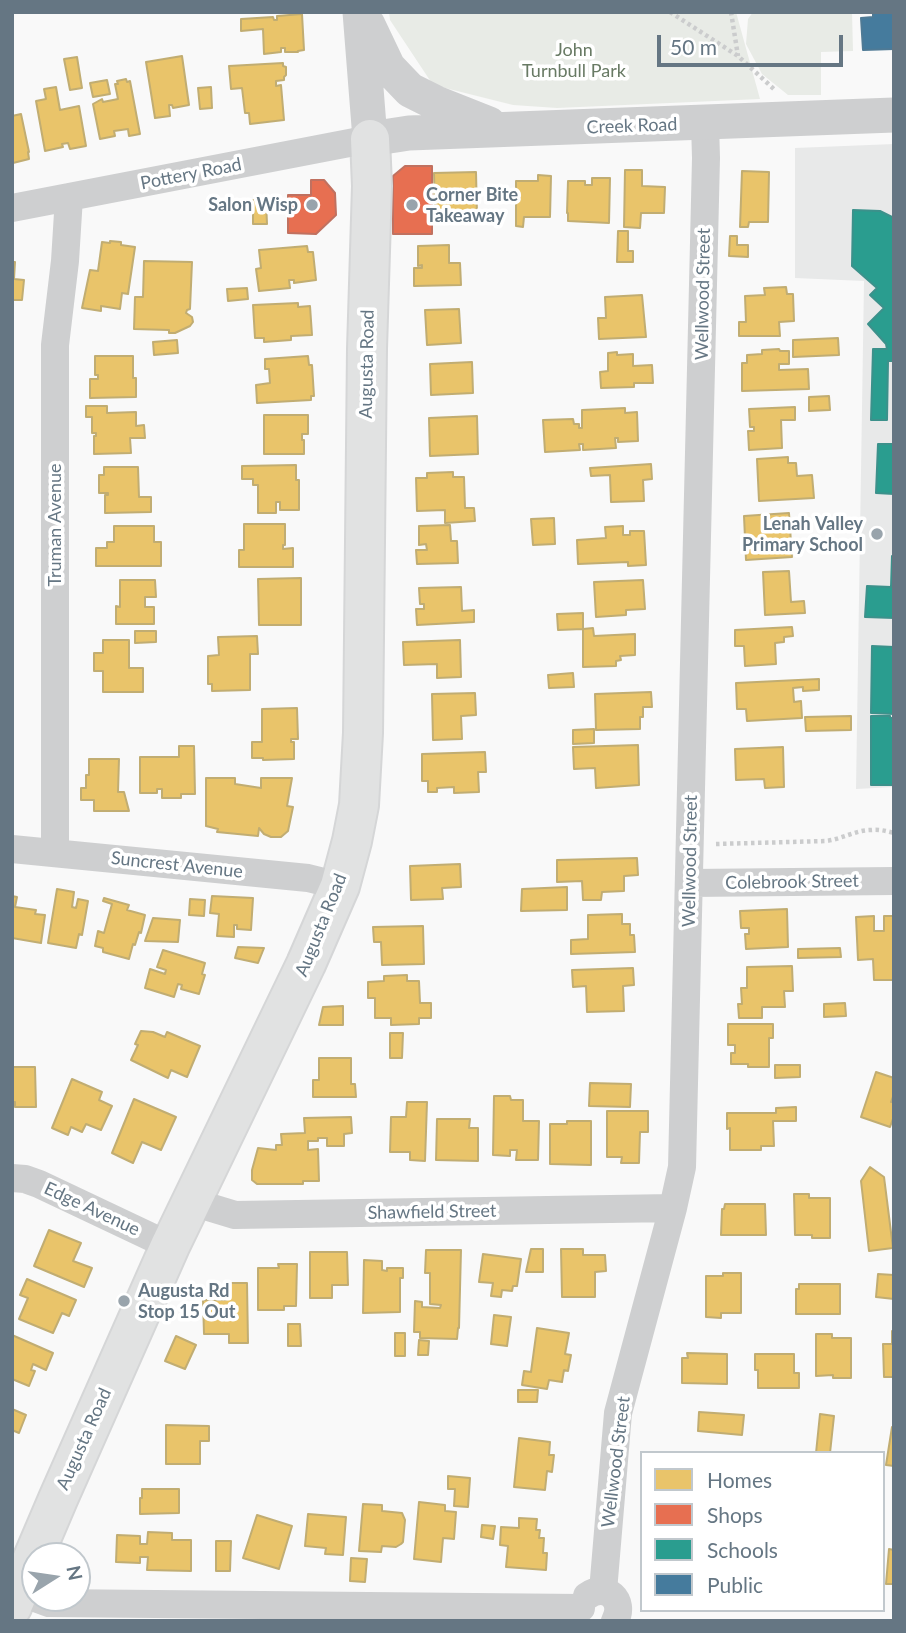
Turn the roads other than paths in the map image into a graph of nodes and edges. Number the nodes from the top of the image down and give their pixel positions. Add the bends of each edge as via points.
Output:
1 (361, 12) edge
2 (894, 115) edge
3 (705, 123) junction
4 (504, 130) junction
5 (370, 139) junction
6 (69, 197) junction
7 (12, 208) edge
8 (12, 849) edge
9 (55, 853) junction
10 (894, 881) edge
11 (690, 883) junction
12 (340, 886) junction
13 (12, 1178) edge
14 (192, 1202) junction
15 (673, 1208) junction
16 (170, 1245) junction
17 (16, 1600) edge
18 (620, 1607) edge
19 (583, 1615) edge

1 - 4 street via 388,67 410,90
1 - 5 street
2 - 3 street, Creek Road
3 - 4 street, Creek Road
3 - 11 street, Wellwood Street
4 - 5 street, Creek Road via 409,132
5 - 6 street, Pottery Road
5 - 12 main road, Augusta Road via 363,733 359,805
6 - 7 street, Pottery Road
6 - 9 street, Truman Avenue via 55,345
8 - 9 street, Suncrest Avenue
9 - 12 street, Suncrest Avenue via 308,878
10 - 11 street, Colebrook Street
11 - 15 street, Wellwood Street via 682,1167
12 - 14 main road, Augusta Road
13 - 16 street, Edge Avenue via 39,1184
14 - 15 street, Shawfield Street via 235,1215
14 - 16 main road, Augusta Road
15 - 18 street, Wellwood Street via 618,1413
16 - 17 main road, Augusta Road
17 - 19 street
18 - 19 street via 590,1593 582,1602

